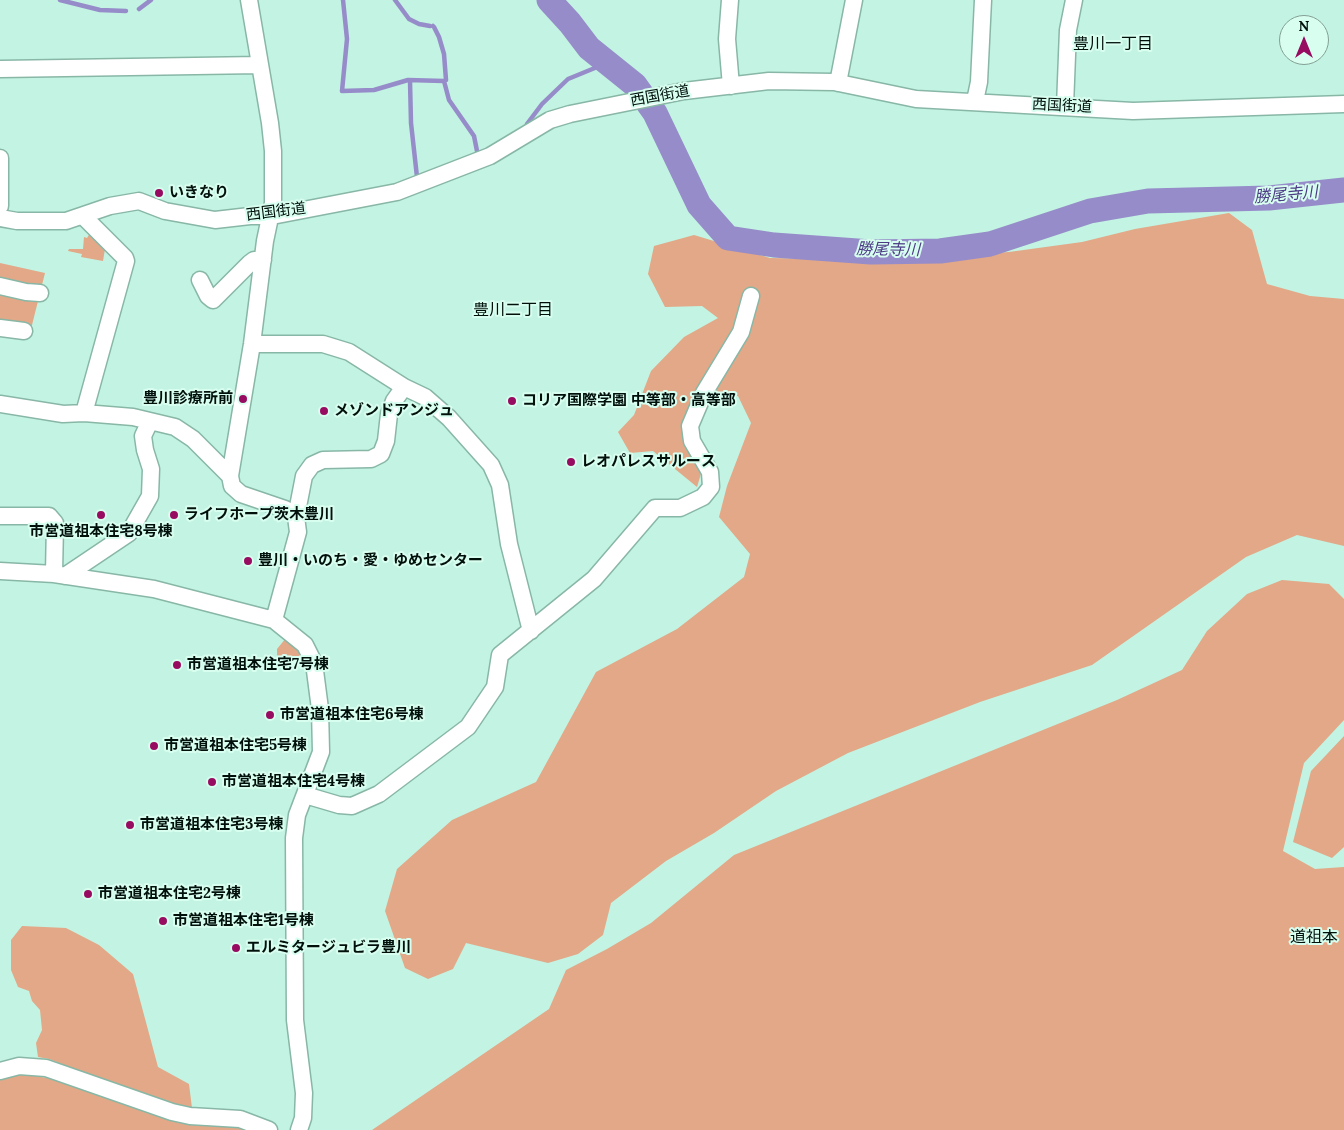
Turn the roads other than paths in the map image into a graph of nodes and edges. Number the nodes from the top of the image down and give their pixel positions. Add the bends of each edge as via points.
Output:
1 (249, 0) edge
2 (730, 0) edge
3 (854, 0) edge
4 (983, 0) edge
5 (1074, 0) edge
6 (260, 65) junction
7 (0, 69) edge
8 (838, 83) junction
9 (731, 86) junction
10 (976, 101) junction
11 (1344, 104) edge
12 (1065, 106) junction
13 (0, 158) edge
14 (0, 206) edge
15 (83, 216) junction
16 (272, 216) junction
17 (0, 218) edge
18 (263, 260) junction
19 (200, 280) dead end
20 (0, 286) edge
21 (40, 293) dead end
22 (751, 296) dead end
23 (0, 328) edge
24 (24, 331) dead end
25 (252, 344) junction
26 (404, 387) junction
27 (0, 404) edge
28 (84, 413) junction
29 (150, 421) junction
30 (230, 476) junction
31 (0, 516) edge
32 (296, 517) junction
33 (0, 571) edge
34 (60, 575) junction
35 (274, 620) junction
36 (531, 630) junction
37 (305, 795) junction
38 (0, 1071) edge
39 (269, 1130) edge
40 (299, 1130) edge

1 - 6 street
2 - 9 street via 727,39
3 - 8 street
4 - 10 street
5 - 12 street via 1068,30
6 - 7 street
6 - 16 street via 273,150
8 - 9 street, 西国街道 via 769,81
8 - 10 street, 西国街道 via 916,99
9 - 16 street, 西国街道 via 684,91 570,114 550,120 490,156 397,192
10 - 12 street, 西国街道
11 - 12 street, 西国街道 via 1134,110
13 - 14 street
15 - 16 street, 西国街道 via 110,206 139,201 165,211 215,220
15 - 17 street, 西国街道 via 66,221
15 - 28 street via 126,261
16 - 18 street
18 - 19 street via 250,263 213,300
18 - 25 street
20 - 21 street
22 - 36 street via 741,332 704,392 690,426 692,440 710,472 711,487 703,497 680,508 655,508 594,579
23 - 24 street
25 - 26 street via 323,344 349,352
25 - 30 street
26 - 32 street via 389,414 381,454 371,459 323,460 312,465 304,476
26 - 36 street via 425,397 450,418 491,465 500,485 509,544
27 - 28 street via 63,414
28 - 29 street
29 - 30 street via 174,427 193,439
29 - 34 street via 143,436 151,469 150,496 129,532
30 - 32 street via 232,486 241,494 285,509
31 - 34 street via 49,516 55,523
32 - 35 street via 298,532
33 - 34 street
34 - 35 street via 154,589
35 - 37 street via 305,645 314,664 322,752
36 - 37 street via 500,655 495,687 468,727 379,794 352,806
37 - 40 street via 297,815 294,838 295,1020 304,1093
38 - 39 street via 19,1066 46,1068 172,1112 240,1119

